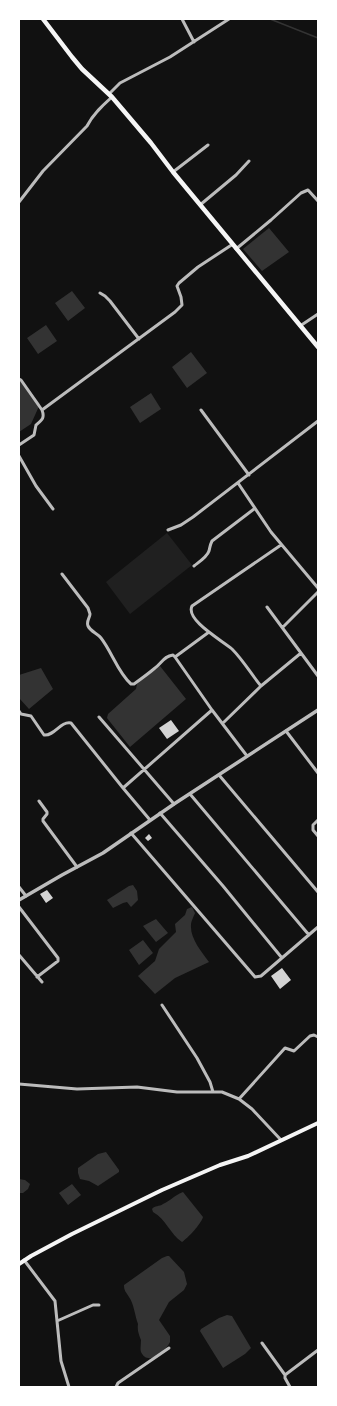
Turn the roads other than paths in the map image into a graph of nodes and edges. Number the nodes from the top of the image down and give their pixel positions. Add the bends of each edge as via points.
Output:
1 (43, 19) edge
2 (182, 19) edge
3 (229, 19) edge
4 (194, 42) junction
5 (111, 95) junction
6 (208, 144) dead end
7 (249, 161) dead end
8 (173, 172) junction
9 (318, 201) edge
10 (19, 202) edge
11 (200, 205) junction
12 (234, 246) junction
13 (100, 293) dead end
14 (318, 314) edge
15 (300, 326) junction
16 (138, 339) junction
17 (318, 347) edge
18 (19, 379) edge
19 (42, 410) junction
20 (201, 410) dead end
21 (318, 421) edge
22 (19, 445) edge
23 (19, 456) edge
24 (249, 475) junction
25 (238, 484) junction
26 (53, 509) dead end
27 (254, 509) junction
28 (168, 530) dead end
29 (281, 545) junction
30 (194, 566) dead end
31 (62, 574) dead end
32 (318, 588) edge
33 (318, 592) edge
34 (267, 607) dead end
35 (283, 627) junction
36 (209, 632) junction
37 (301, 653) junction
38 (175, 657) junction
39 (318, 676) edge
40 (261, 686) junction
41 (212, 710) junction
42 (318, 710) edge
43 (19, 711) edge
44 (99, 716) dead end
45 (223, 722) junction
46 (286, 731) junction
47 (247, 756) junction
48 (144, 769) junction
49 (318, 773) edge
50 (219, 775) junction
51 (123, 788) junction
52 (190, 794) junction
53 (40, 801) dead end
54 (174, 804) junction
55 (160, 813) junction
56 (150, 820) junction
57 (318, 820) edge
58 (131, 833) junction
59 (318, 836) edge
60 (77, 867) junction
61 (19, 887) edge
62 (318, 892) edge
63 (26, 896) junction
64 (19, 900) edge
65 (19, 907) edge
66 (318, 927) edge
67 (309, 935) junction
68 (19, 955) edge
69 (282, 958) junction
70 (37, 977) junction
71 (42, 982) dead end
72 (162, 1005) dead end
73 (318, 1037) edge
74 (19, 1084) edge
75 (213, 1092) junction
76 (238, 1099) junction
77 (318, 1123) edge
78 (281, 1140) junction
79 (19, 1257) edge
80 (22, 1262) edge
81 (99, 1305) dead end
82 (57, 1321) junction
83 (262, 1343) dead end
84 (169, 1348) dead end
85 (318, 1350) edge
86 (285, 1375) junction
87 (69, 1387) edge
88 (116, 1387) edge
89 (290, 1387) edge

1 - 5 main road via 82,69
2 - 4 street
3 - 4 street
4 - 5 street via 120,83
5 - 8 main road
5 - 10 street via 87,126 51,162
6 - 8 street
7 - 11 street
8 - 11 main road
9 - 12 street via 308,190 301,193 271,220
11 - 12 main road
12 - 15 main road
12 - 16 street via 181,280 177,286 182,305
13 - 16 street via 106,296
14 - 15 street
15 - 17 main road
16 - 19 street
18 - 19 street
19 - 22 street via 44,415 36,425 34,435
20 - 24 street
21 - 24 street
23 - 26 street
24 - 25 street
25 - 27 street
25 - 28 street via 193,517
27 - 29 street
27 - 30 street via 212,541 209,552
29 - 32 street
29 - 36 street via 192,606 191,612
31 - 38 street via 88,608 90,614 87,625 101,638 131,684 157,667 168,656
33 - 35 street
34 - 35 street
35 - 37 street
36 - 38 street
36 - 40 street via 232,649
37 - 39 street
37 - 40 street
38 - 41 street
40 - 45 street
41 - 45 street
41 - 48 street
42 - 46 street
43 - 51 street via 31,716 42,734 47,736 66,723 71,723
44 - 48 street
45 - 47 street
46 - 47 street
46 - 49 street
47 - 50 street
48 - 51 street
48 - 54 street
50 - 52 street
50 - 62 street
51 - 56 street
52 - 54 street
52 - 67 street
53 - 60 street via 47,812 43,821
54 - 55 street
55 - 56 street
55 - 69 street
56 - 58 street
57 - 59 street via 313,825 313,830
58 - 60 street via 103,854
58 - 69 street via 255,977 261,976
60 - 63 street
61 - 63 street
63 - 64 street
65 - 70 street via 58,958 58,961
66 - 67 street
67 - 69 street
68 - 70 street
70 - 71 street
72 - 75 street via 197,1058
73 - 76 street via 310,1036 294,1051 285,1048
74 - 75 street via 77,1089 137,1087 177,1092
75 - 76 street via 222,1092
76 - 78 street via 256,1113
77 - 78 main road
78 - 80 main road via 157,1193
79 - 80 street
80 - 82 street via 54,1298
81 - 82 street via 93,1305
82 - 87 street via 61,1362
83 - 86 street
84 - 88 street via 118,1383
85 - 86 street
86 - 89 street

